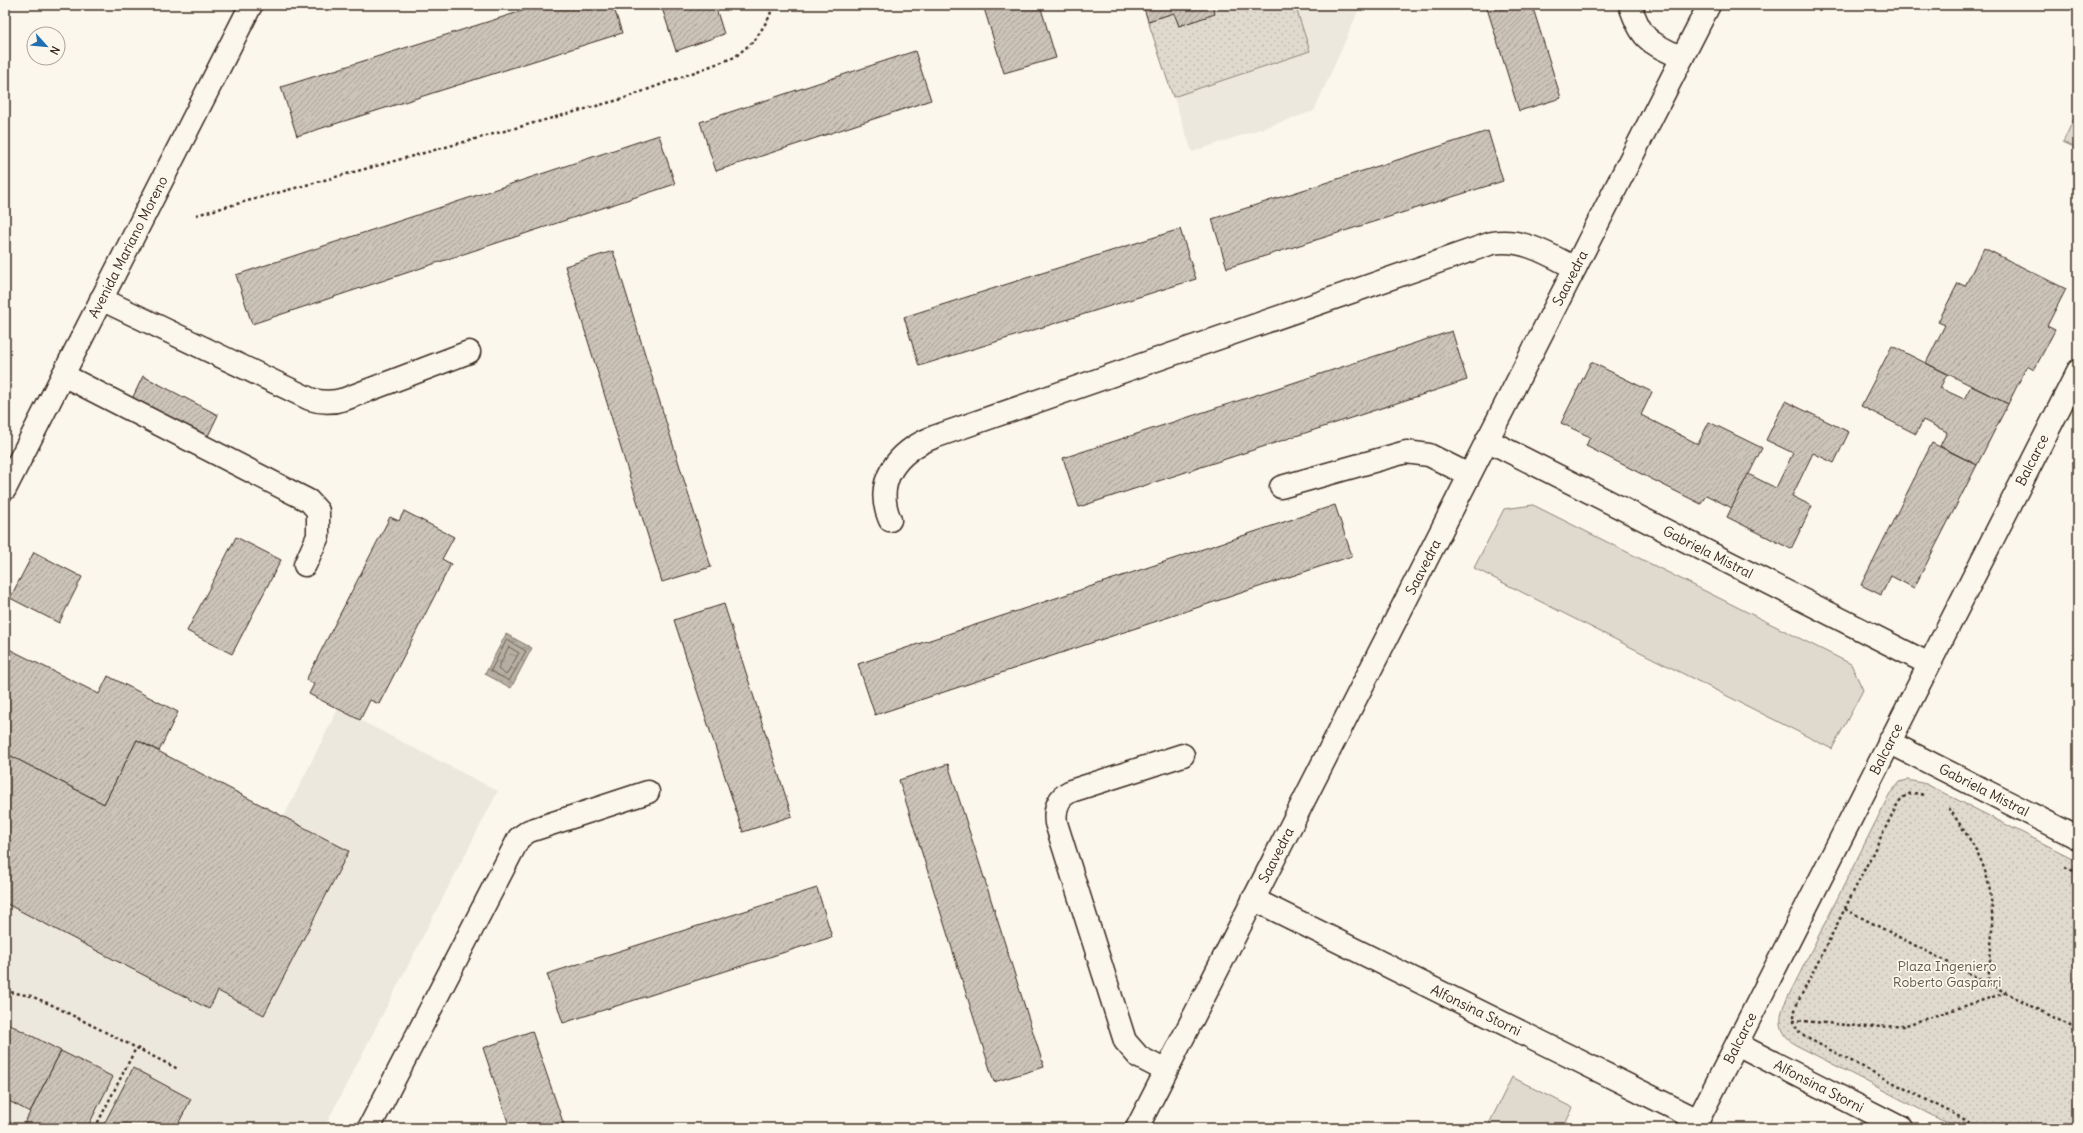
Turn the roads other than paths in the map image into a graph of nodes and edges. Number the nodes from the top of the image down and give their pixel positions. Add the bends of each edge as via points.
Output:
1 (251, 5) edge
2 (1630, 5) edge
3 (1709, 5) edge
4 (1682, 58) junction
5 (1575, 268) junction
6 (101, 300) junction
7 (469, 352) dead end
8 (2078, 371) edge
9 (63, 375) junction
10 (1487, 440) junction
11 (1469, 475) junction
12 (1281, 487) dead end
13 (5, 489) edge
14 (890, 520) dead end
15 (305, 565) dead end
16 (1929, 664) junction
17 (1889, 742) junction
18 (1182, 755) dead end
19 (648, 792) dead end
20 (2078, 838) edge
21 (1253, 899) junction
22 (1737, 1044) junction
23 (1166, 1071) junction
24 (1696, 1124) edge
25 (369, 1128) edge
26 (1137, 1128) edge
27 (1901, 1128) edge

1 - 6 street, Avenida Mariano Moreno
2 - 4 street via 1643,36
3 - 4 street, Saavedra
4 - 5 street, Saavedra
5 - 10 street, Saavedra
5 - 14 street via 1523,243 1492,242 934,437 911,448 902,456 889,476 884,498
6 - 7 street via 319,402 345,400
6 - 9 street, Avenida Mariano Moreno
8 - 16 street, Balcarce
9 - 13 street, Avenida Mariano Moreno
9 - 15 street via 309,501 318,511 318,536
10 - 11 street, Saavedra
10 - 16 street, Gabriela Mistral
11 - 12 street via 1429,455 1406,452
11 - 21 street, Saavedra
16 - 17 street, Balcarce
17 - 20 street, Gabriela Mistral
17 - 22 street, Balcarce
18 - 23 street via 1071,791 1060,799 1055,812 1056,823 1126,1041 1139,1057
19 - 25 street via 529,831 519,838
21 - 23 street, Saavedra
21 - 24 street, Alfonsina Storni
22 - 24 street, Balcarce
22 - 27 street, Alfonsina Storni
23 - 26 street, Saavedra

